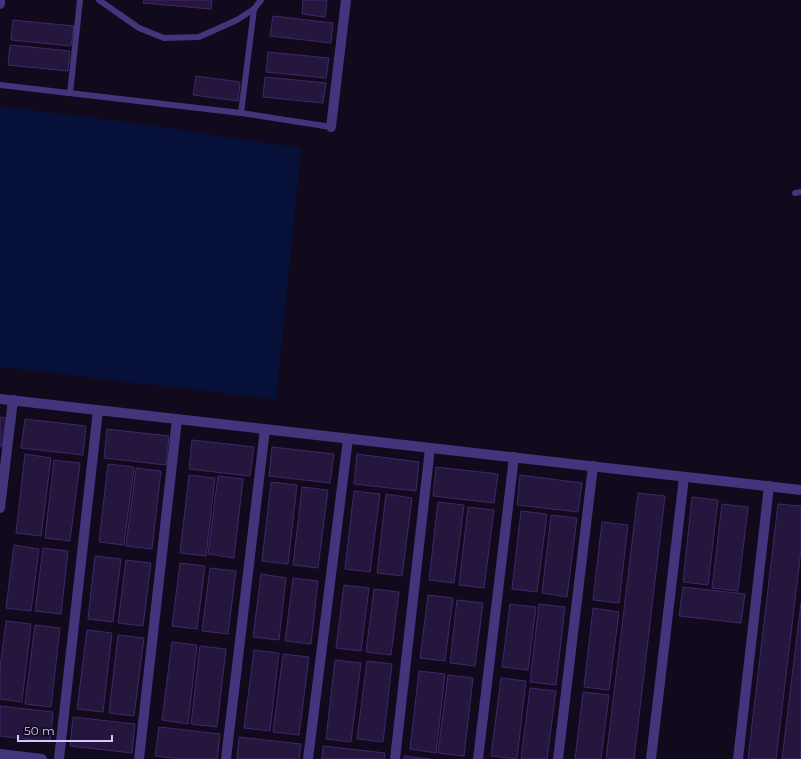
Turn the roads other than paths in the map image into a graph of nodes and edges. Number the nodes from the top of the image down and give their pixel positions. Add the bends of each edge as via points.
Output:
1 (0, 0) edge
2 (80, 0) edge
3 (99, 0) edge
4 (261, 0) edge
5 (346, 0) edge
6 (0, 4) edge
7 (254, 9) junction
8 (0, 85) edge
9 (70, 93) junction
10 (241, 113) junction
11 (331, 127) joint
12 (0, 399) edge
13 (13, 400) junction
14 (98, 410) junction
15 (177, 419) junction
16 (265, 429) junction
17 (348, 439) junction
18 (430, 448) junction
19 (514, 457) junction
20 (593, 466) junction
21 (684, 477) junction
22 (769, 486) junction
23 (801, 490) edge
24 (0, 508) edge
25 (0, 754) edge
26 (42, 759) edge
27 (59, 759) edge
28 (139, 759) edge
29 (226, 759) edge
30 (308, 759) edge
31 (395, 759) edge
32 (478, 759) edge
33 (558, 759) edge
34 (651, 759) edge
35 (738, 759) edge

1 - 6 street
2 - 9 lane
3 - 7 lane via 139,28 164,38 199,37 237,20
4 - 7 lane
5 - 11 street
7 - 10 lane
8 - 9 lane
9 - 10 lane
10 - 11 lane
12 - 13 street
13 - 14 street
13 - 24 street
14 - 15 street
14 - 27 street
15 - 16 street
15 - 28 street
16 - 17 street
16 - 29 street
17 - 18 street
17 - 30 street
18 - 19 street
18 - 31 street
19 - 20 street
19 - 32 street
20 - 21 street
20 - 33 street
21 - 22 street
21 - 34 street
22 - 23 street
22 - 35 street
25 - 26 street

